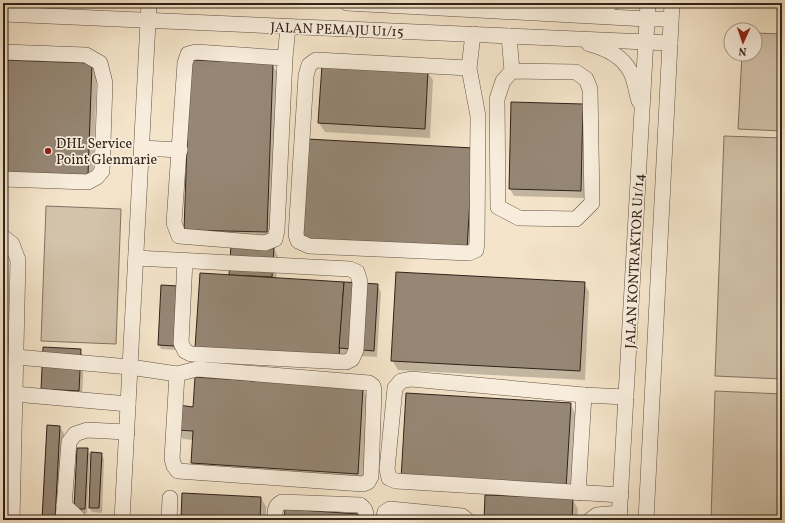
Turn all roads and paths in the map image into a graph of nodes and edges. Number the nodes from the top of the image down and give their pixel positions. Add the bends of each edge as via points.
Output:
1 (149, 3) edge
2 (347, 3) edge
3 (611, 3) edge
4 (648, 3) edge
5 (672, 3) edge
6 (485, 7) edge
7 (3, 14) edge
8 (568, 15) junction
9 (647, 19) junction
10 (671, 19) junction
11 (148, 20) junction
12 (288, 27) junction
13 (473, 34) junction
14 (509, 36) junction
15 (567, 38) junction
16 (646, 42) junction
17 (670, 43) junction
18 (3, 52) edge
19 (285, 58) junction
20 (469, 68) junction
21 (512, 71) junction
22 (642, 112) junction
23 (142, 148) junction
24 (180, 150) junction
25 (3, 179) edge
26 (3, 237) edge
27 (136, 258) junction
28 (185, 260) junction
29 (16, 357) junction
30 (130, 368) junction
31 (177, 374) junction
32 (15, 394) junction
33 (584, 395) junction
34 (626, 398) junction
35 (128, 404) junction
36 (127, 432) junction
37 (578, 493) junction
38 (621, 496) junction
39 (170, 498) dead end
40 (64, 504) junction
41 (620, 516) edge
42 (12, 520) edge
43 (63, 520) edge
44 (80, 520) edge
45 (122, 520) edge
46 (169, 520) edge
47 (275, 520) edge
48 (366, 520) edge
49 (383, 520) edge
50 (467, 520) edge
51 (590, 520) edge
52 (646, 520) edge

1 - 11 street
2 - 6 street, JALAN PEMAJU U1/15
3 - 8 street
4 - 9 street, JALAN KONTRAKTOR U1/14
5 - 10 street, JALAN KONTRAKTOR U1/14
6 - 8 street, JALAN PEMAJU U1/15
7 - 11 street, JALAN PEMAJU U1/15
8 - 9 street, JALAN PEMAJU U1/15
9 - 10 street, JALAN PEMAJU U1/15
9 - 16 street, JALAN KONTRAKTOR U1/14
10 - 17 street, JALAN KONTRAKTOR U1/14
11 - 12 street, JALAN PEMAJU U1/15
11 - 23 street
12 - 13 street, JALAN PEMAJU U1/15
12 - 19 street
13 - 14 street, JALAN PEMAJU U1/15
13 - 20 street
14 - 15 street, JALAN PEMAJU U1/15
14 - 21 street
15 - 16 street, JALAN PEMAJU U1/15
15 - 22 street via 602,47 619,58 630,71
16 - 17 street, JALAN PEMAJU U1/15
16 - 22 street, JALAN KONTRAKTOR U1/14
17 - 52 street, JALAN KONTRAKTOR U1/14
18 - 25 street via 86,55 100,63 105,83 102,171 97,177 88,182
19 - 24 street via 196,52 188,54 185,63
19 - 24 street via 275,239 265,243 179,236 174,223
20 - 20 street via 316,60 309,65 306,76 296,235 298,241 309,246 469,253 476,250 478,116
21 - 21 street via 503,81 497,99 498,207 519,218 576,219 592,203 590,89 586,78 576,72
22 - 34 street, JALAN KONTRAKTOR U1/14
23 - 24 street
23 - 27 street
26 - 29 street via 12,244 18,260
27 - 28 street
27 - 30 street
28 - 28 street via 357,272 360,282 356,350 352,359 346,362 191,354 185,351 182,343
29 - 30 street
29 - 32 street
30 - 31 street
30 - 35 street
31 - 31 street via 198,369 369,383 374,390 368,482 363,484 178,471 172,459
32 - 35 street
32 - 42 street
33 - 34 street
33 - 37 street
33 - 37 street via 411,379 401,381 395,388 387,469 389,478 396,481
34 - 38 street, JALAN KONTRAKTOR U1/14
35 - 36 street
36 - 40 street via 87,430 75,434 69,442
36 - 45 street
37 - 38 street
38 - 41 street, JALAN KONTRAKTOR U1/14
39 - 46 street
40 - 43 street
40 - 44 street
41 - 51 street via 597,515
47 - 48 street via 275,508 282,502 360,505 367,513
49 - 50 street via 385,512 390,509 462,516

